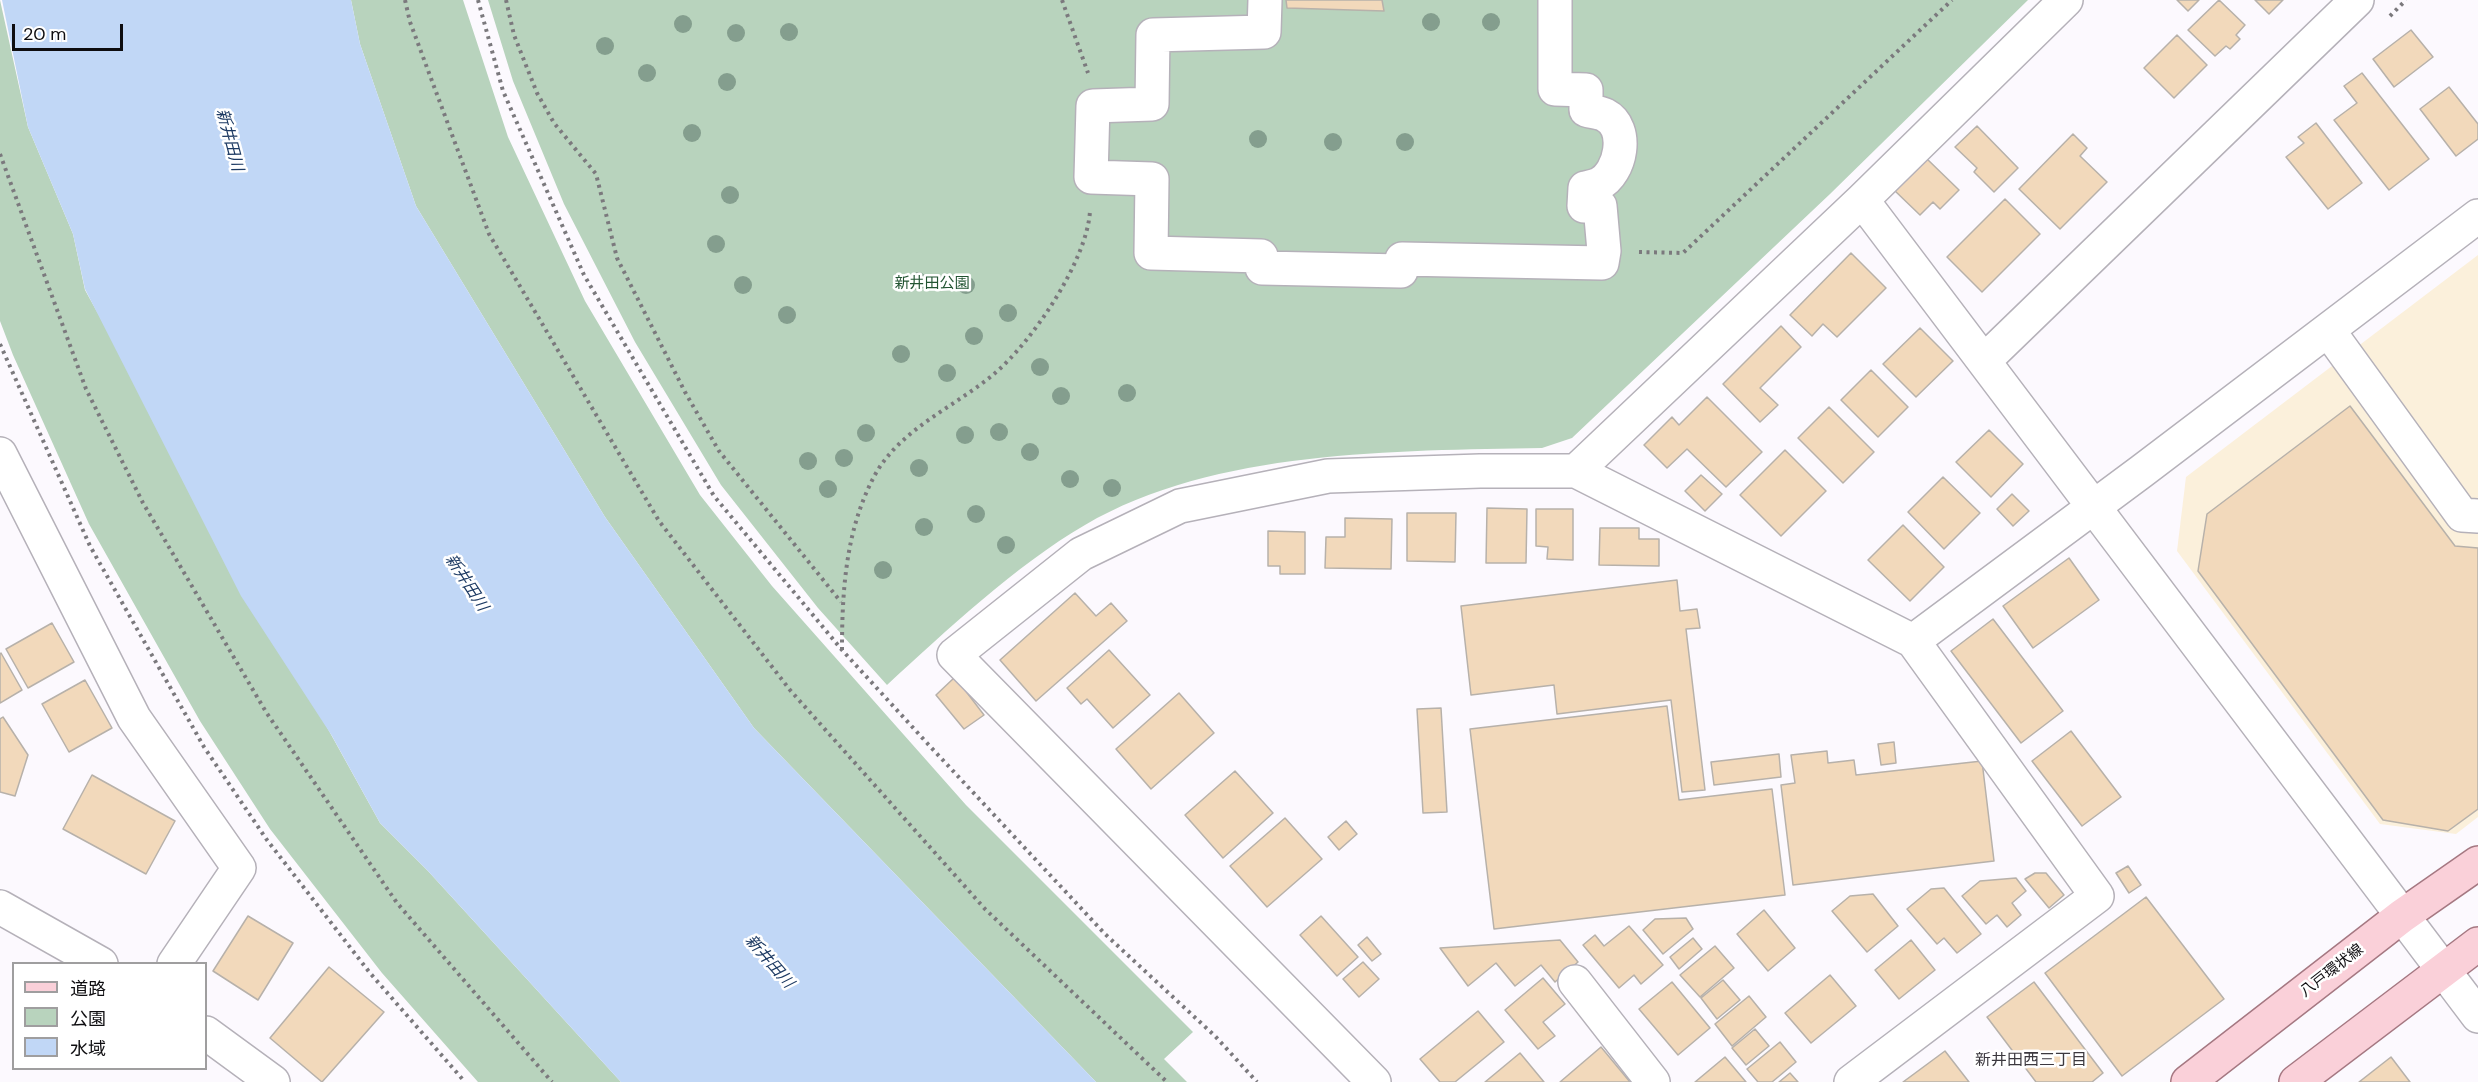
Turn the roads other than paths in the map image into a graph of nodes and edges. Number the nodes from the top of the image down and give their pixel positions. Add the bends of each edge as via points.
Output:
1 (1265, 0) edge
2 (1556, 0) edge
3 (2066, 0) edge
4 (2357, 0) edge
5 (1862, 200) junction
6 (2478, 216) edge
7 (2328, 330) junction
8 (1984, 361) junction
9 (0, 454) edge
10 (1576, 471) junction
11 (2094, 507) junction
12 (2478, 516) edge
13 (1913, 641) junction
14 (2478, 863) edge
15 (0, 907) edge
16 (2402, 916) junction
17 (2478, 944) edge
18 (99, 962) edge
19 (175, 962) edge
20 (2442, 970) junction
21 (1575, 982) dead end
22 (2478, 1016) edge
23 (207, 1034) edge
24 (273, 1082) edge
25 (1374, 1082) edge
26 (1653, 1082) edge
27 (1851, 1082) edge
28 (2188, 1082) edge
29 (2296, 1082) edge

1 - 2 street via 1264,32 1153,35 1152,104 1093,106 1092,177 1152,179 1151,253 1261,256 1262,268 1401,271 1402,259 1602,262 1600,206 1584,206 1585,188 1599,184 1614,170 1621,151 1617,128 1606,116 1586,110 1586,90 1555,88
3 - 5 street
4 - 8 street
5 - 8 street
5 - 10 street
6 - 7 street
7 - 11 street
7 - 12 street via 2462,515
8 - 11 street
9 - 19 street via 134,718 239,868
10 - 13 street
10 - 25 street via 1328,476 1180,506 1081,554 954,655
11 - 13 street
11 - 16 street
13 - 27 street via 2097,896
14 - 16 main road, 八戸環状線
15 - 18 street
16 - 20 street
16 - 28 main road, 八戸環状線
17 - 20 main road
20 - 22 street
20 - 29 main road
21 - 26 street
23 - 24 street

